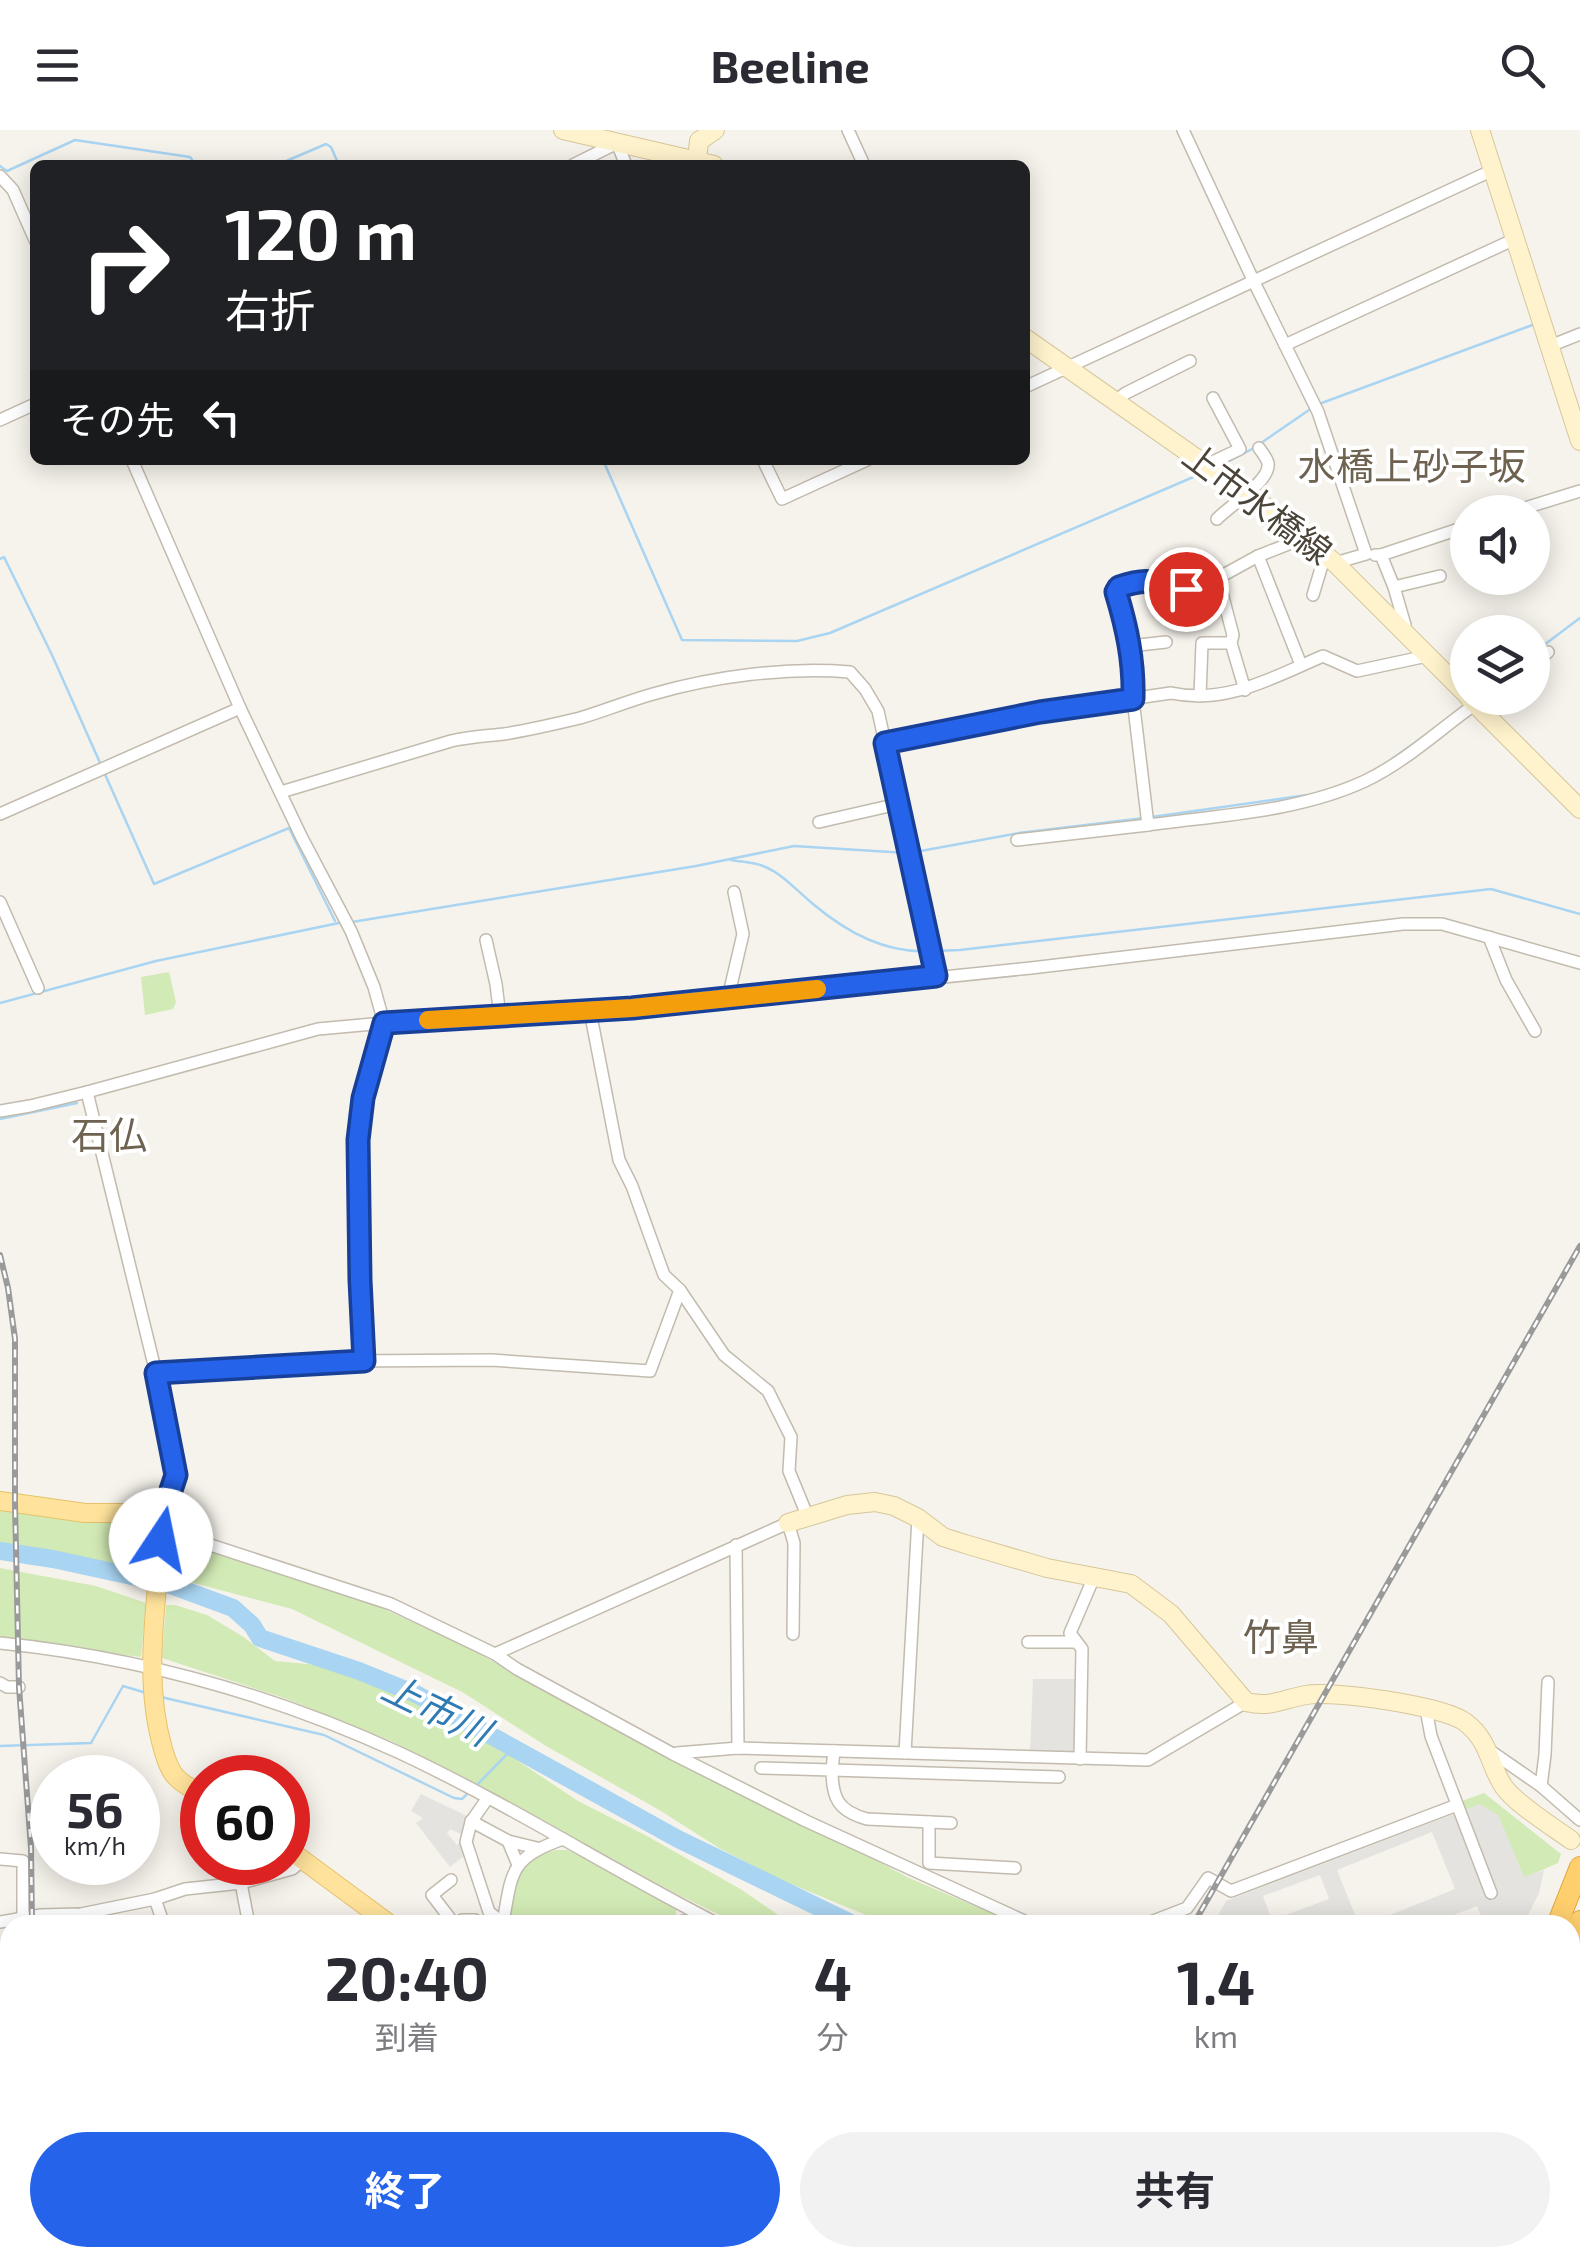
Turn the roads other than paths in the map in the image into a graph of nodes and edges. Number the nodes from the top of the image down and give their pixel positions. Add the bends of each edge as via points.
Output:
1 (563, 130) edge
2 (715, 130) edge
3 (848, 130) edge
4 (1184, 130) edge
5 (1480, 130) edge
6 (617, 143) junction
7 (583, 160) edge
8 (624, 160) edge
9 (693, 160) edge
10 (705, 160) edge
11 (862, 160) edge
12 (1493, 170) junction
13 (0, 176) edge
14 (30, 229) edge
15 (1515, 239) junction
16 (1254, 282) junction
17 (1580, 334) edge
18 (1030, 342) edge
19 (1285, 344) junction
20 (1550, 346) junction
21 (1190, 361) dead end
22 (1066, 368) junction
23 (1030, 385) edge
24 (1213, 398) dead end
25 (1115, 401) junction
26 (30, 406) edge
27 (0, 420) edge
28 (1580, 441) edge
29 (1260, 448) dead end
30 (134, 465) edge
31 (766, 465) edge
32 (857, 465) edge
33 (1206, 465) junction
34 (1580, 491) edge
35 (1248, 494) junction
36 (1550, 500) edge
37 (1217, 518) dead end
38 (1450, 532) edge
39 (1304, 538) junction
40 (1366, 554) junction
41 (1382, 555) junction
42 (1258, 556) junction
43 (1330, 559) junction
44 (1440, 576) dead end
45 (1218, 578) junction
46 (1394, 588) junction
47 (1313, 595) dead end
48 (1404, 633) junction
49 (1166, 642) dead end
50 (1231, 643) junction
51 (1130, 646) junction
52 (1427, 656) junction
53 (1300, 666) junction
54 (1450, 677) edge
55 (1245, 690) junction
56 (1200, 696) junction
57 (1133, 699) junction
58 (240, 708) junction
59 (1455, 715) edge
60 (1490, 715) edge
61 (885, 743) junction
62 (281, 792) junction
63 (898, 804) junction
64 (1580, 809) edge
65 (0, 814) edge
66 (819, 822) dead end
67 (1148, 824) junction
68 (1017, 840) dead end
69 (734, 892) dead end
70 (0, 902) edge
71 (1489, 937) junction
72 (486, 940) dead end
73 (1580, 963) edge
74 (936, 976) junction
75 (38, 988) dead end
76 (728, 998) junction
77 (590, 1011) junction
78 (500, 1016) junction
79 (384, 1023) junction
80 (1535, 1030) dead end
81 (88, 1092) junction
82 (0, 1111) edge
83 (680, 1290) junction
84 (364, 1361) junction
85 (156, 1373) junction
86 (0, 1502) edge
87 (808, 1516) junction
88 (918, 1518) junction
89 (788, 1523) junction
90 (160, 1532) junction
91 (736, 1546) junction
92 (1094, 1577) junction
93 (793, 1634) dead end
94 (1028, 1642) dead end
95 (1076, 1642) junction
96 (0, 1643) edge
97 (495, 1654) junction
98 (152, 1666) junction
99 (1548, 1682) dead end
100 (0, 1683) edge
101 (19, 1686) dead end
102 (1246, 1702) junction
103 (1426, 1709) junction
104 (738, 1748) junction
105 (1489, 1750) junction
106 (834, 1751) junction
107 (904, 1753) junction
108 (673, 1754) junction
109 (1080, 1758) junction
110 (760, 1768) dead end
111 (832, 1770) junction
112 (1059, 1776) dead end
113 (180, 1781) edge
114 (1541, 1786) junction
115 (486, 1799) junction
116 (1458, 1805) junction
117 (1580, 1820) edge
118 (472, 1821) junction
119 (929, 1822) junction
120 (950, 1823) dead end
121 (564, 1839) junction
122 (1571, 1840) dead end
123 (508, 1841) junction
124 (537, 1848) junction
125 (0, 1858) edge
126 (310, 1865) edge
127 (518, 1865) junction
128 (1015, 1868) dead end
129 (1580, 1868) edge
130 (451, 1880) dead end
131 (222, 1885) edge
132 (241, 1885) edge
133 (1490, 1893) dead end
134 (155, 1899) junction
135 (23, 1915) edge
136 (74, 1915) edge
137 (161, 1915) edge
138 (246, 1915) edge
139 (377, 1915) edge
140 (448, 1915) edge
141 (492, 1915) edge
142 (505, 1915) edge
143 (702, 1915) edge
144 (1011, 1915) edge
145 (1169, 1915) edge
146 (1561, 1915) edge

1 - 6 street
2 - 10 street via 700,140
3 - 11 street
4 - 16 street
5 - 12 street
6 - 7 street
6 - 8 street
6 - 9 street
12 - 15 street
12 - 16 street
13 - 14 street
15 - 19 street
15 - 20 street
16 - 19 street
16 - 22 street
17 - 20 street
18 - 22 street, 上市水橋線
19 - 40 street via 1318,412
20 - 28 street
21 - 25 street
22 - 23 street
22 - 25 street, 上市水橋線
24 - 33 street via 1240,449
25 - 33 street, 上市水橋線
26 - 27 street
29 - 35 street via 1269,468
30 - 58 street
31 - 32 street via 782,499
33 - 35 street, 上市水橋線
34 - 36 street
35 - 37 street
35 - 39 street, 上市水橋線
38 - 41 street
39 - 42 street
39 - 43 street, 上市水橋線
40 - 41 street
40 - 43 street
41 - 46 street
42 - 45 street
42 - 53 street
43 - 47 street
43 - 48 street, 上市水橋線
44 - 46 street
45 - 50 street
45 - 51 street via 1186,589 1154,580 1119,587
46 - 48 street
48 - 52 street, 上市水橋線
49 - 51 street
50 - 55 street
50 - 56 street via 1202,643
51 - 57 street
52 - 53 street via 1357,670 1323,656
52 - 54 street, 上市水橋線
53 - 55 street
55 - 56 street
56 - 57 street
57 - 61 street
57 - 67 street
58 - 62 street
58 - 65 street
59 - 67 street via 1408,756 1340,791 1294,804
60 - 64 street, 上市水橋線
61 - 62 street via 878,711 850,672 783,672 471,736
61 - 63 street
62 - 79 street via 351,931
63 - 66 street
63 - 74 street
67 - 68 street
69 - 76 street via 744,934
70 - 75 street
71 - 73 street
71 - 74 street via 1442,924 1403,924
71 - 80 street
72 - 78 street
74 - 76 street
76 - 77 street
77 - 78 street
77 - 83 street via 619,1160 664,1275
78 - 79 street
79 - 81 street via 318,1029
79 - 84 street via 358,1140
81 - 82 street
81 - 85 street
83 - 84 street via 650,1371 491,1360
83 - 87 street via 724,1355 768,1392 792,1438 789,1471
84 - 85 street
85 - 90 street via 176,1475
86 - 90 main road via 85,1514 134,1513 152,1517
87 - 88 street via 875,1502
87 - 89 street
88 - 92 street via 943,1537
88 - 107 street
89 - 91 street
89 - 93 street via 794,1543
90 - 97 street via 391,1604
90 - 98 main road
91 - 97 street
91 - 104 street
92 - 95 street via 1070,1633
92 - 102 street via 1131,1584 1157,1601
94 - 95 street
95 - 109 street via 1082,1649
96 - 98 street
97 - 108 street
98 - 113 main road via 167,1762
98 - 115 street via 314,1718
99 - 114 street
100 - 101 street
102 - 103 street via 1347,1695
102 - 109 street via 1148,1760
103 - 105 street via 1462,1719
103 - 116 street
104 - 106 street
104 - 108 street
105 - 114 street
105 - 122 street via 1504,1788
106 - 107 street
106 - 111 street
107 - 109 street
108 - 144 street
110 - 111 street
111 - 112 street
111 - 119 street via 832,1792 856,1815
114 - 117 street
115 - 118 street
115 - 121 street
116 - 133 street
116 - 145 street via 1231,1891 1208,1878 1187,1908
118 - 123 street
118 - 141 street via 466,1842
119 - 120 street
119 - 128 street via 929,1863
121 - 124 street
121 - 143 street
123 - 124 street
123 - 127 street
124 - 127 street
125 - 135 street via 23,1860
126 - 139 main road
127 - 142 street
129 - 146 highway
130 - 140 street via 432,1895
131 - 134 street
132 - 138 street
134 - 136 street
134 - 137 street

